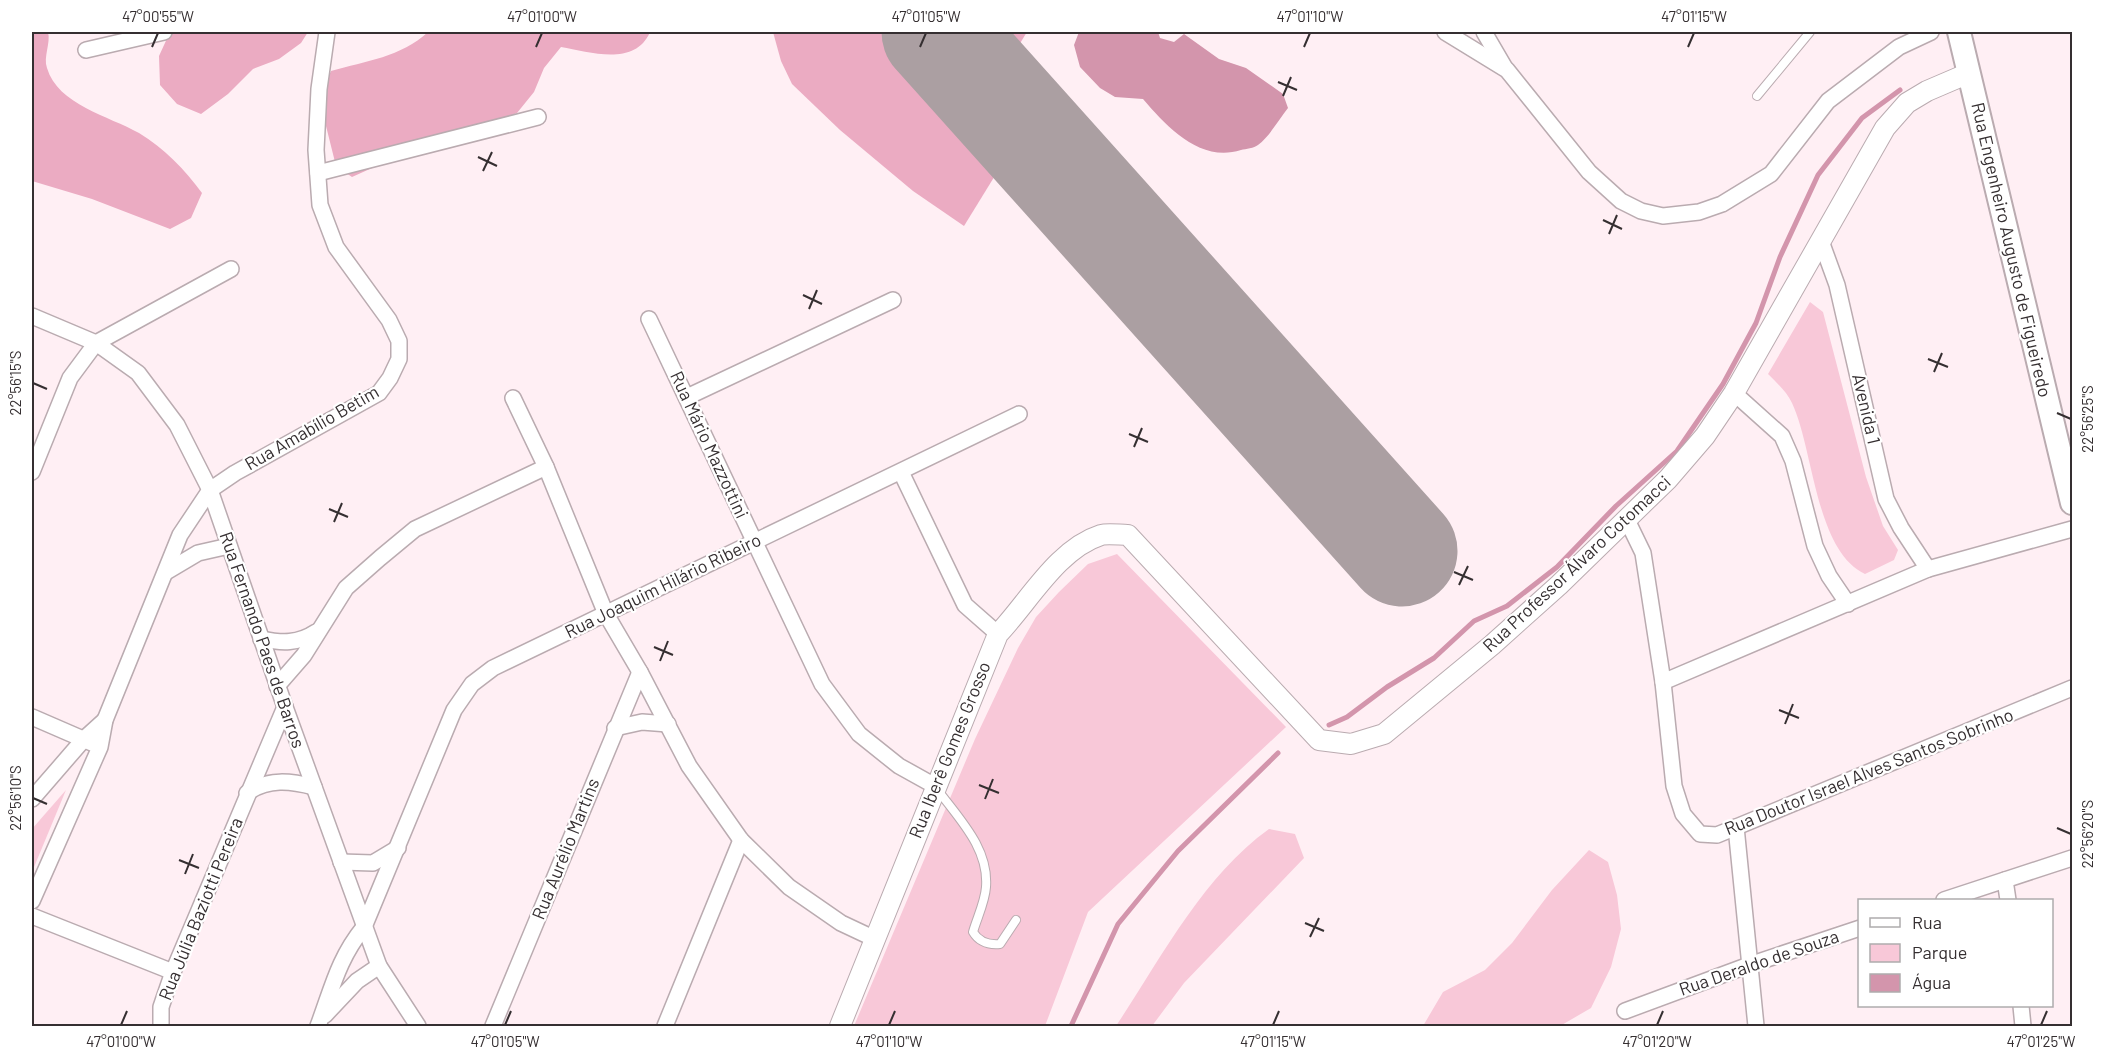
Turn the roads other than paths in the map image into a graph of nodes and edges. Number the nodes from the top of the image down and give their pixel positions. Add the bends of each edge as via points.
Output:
1 (164, 32) edge
2 (327, 32) edge
3 (1445, 32) edge
4 (1484, 32) edge
5 (1810, 32) edge
6 (1932, 32) edge
7 (1959, 32) edge
8 (86, 50) dead end
9 (1507, 70) junction
10 (1969, 73) junction
11 (1757, 96) dead end
12 (538, 117) dead end
13 (318, 173) junction
14 (1821, 241) junction
15 (231, 269) dead end
16 (893, 300) dead end
17 (32, 316) edge
18 (649, 319) dead end
19 (96, 343) junction
20 (1734, 393) junction
21 (687, 396) junction
22 (513, 398) dead end
23 (1019, 414) dead end
24 (2065, 445) edge
25 (546, 466) junction
26 (32, 472) edge
27 (900, 472) junction
28 (210, 490) junction
29 (2073, 503) edge
30 (1627, 520) junction
31 (2073, 529) edge
32 (1128, 535) joint
33 (755, 542) junction
34 (229, 546) junction
35 (1928, 569) junction
36 (166, 572) junction
37 (1848, 604) junction
38 (606, 614) junction
39 (318, 630) junction
40 (998, 634) junction
41 (261, 639) junction
42 (640, 672) junction
43 (1664, 682) junction
44 (277, 686) junction
45 (2073, 688) edge
46 (285, 707) junction
47 (32, 717) edge
48 (105, 720) junction
49 (668, 724) junction
50 (615, 728) junction
51 (84, 739) junction
52 (100, 747) junction
53 (935, 786) junction
54 (314, 787) junction
55 (247, 793) junction
56 (32, 799) edge
57 (1736, 827) junction
58 (741, 840) junction
59 (398, 848) junction
60 (2073, 858) edge
61 (341, 862) junction
62 (2005, 880) junction
63 (1947, 899) edge
64 (2008, 899) edge
65 (32, 901) edge
66 (32, 916) edge
67 (1016, 920) dead end
68 (364, 927) junction
69 (1858, 929) edge
70 (875, 939) junction
71 (1749, 965) junction
72 (379, 966) junction
73 (173, 972) junction
74 (2020, 1007) edge
75 (1625, 1011) dead end
76 (320, 1023) edge
77 (161, 1026) edge
78 (418, 1026) edge
79 (494, 1026) edge
80 (665, 1026) edge
81 (840, 1026) edge
82 (1756, 1026) edge
83 (2023, 1026) edge

1 - 8 street
2 - 13 street, Rua Amabílio Betim via 319,89
3 - 9 street
4 - 9 street
5 - 11 lane
6 - 9 street via 1899,47 1828,101 1771,174 1722,204 1699,212 1663,216 1621,201 1589,172
7 - 10 main road, Rua Engenheiro Augusto de Figueiredo
10 - 14 street, Rua Professor Álvaro Cotomacci via 1907,103 1892,120 1864,161
10 - 24 main road, Rua Engenheiro Augusto de Figueiredo
12 - 13 street
13 - 28 street, Rua Amabílio Betim via 320,205 336,247 389,320 399,341 399,358 379,393
14 - 20 street, Rua Professor Álvaro Cotomacci
14 - 35 street, Avenida 1 via 1838,285 1886,499
15 - 19 street
16 - 21 street
17 - 19 street, Rua Fernando Paes de Barros
18 - 21 street, Rua Mário Mazzottini
19 - 26 street via 70,378
19 - 28 street, Rua Fernando Paes de Barros via 138,373 177,425
20 - 30 street, Rua Professor Álvaro Cotomacci via 1705,436
20 - 37 street via 1782,436 1793,461 1815,546
21 - 33 street, Rua Mário Mazzottini
22 - 25 street
23 - 27 street, Rua Joaquim Hilário Ribeiro
24 - 29 main road, Rua Engenheiro Augusto de Figueiredo
25 - 38 street
25 - 39 street via 415,529 346,588
27 - 33 street, Rua Joaquim Hilário Ribeiro
27 - 40 street via 965,605
28 - 34 street, Rua Fernando Paes de Barros
28 - 36 street, Rua Amabílio Betim via 180,535
30 - 32 street, Rua Professor Álvaro Cotomacci via 1492,645 1384,734 1351,744 1319,740
30 - 43 street, Rua Doutor Israel Alves Santos Sobrinho via 1643,553
31 - 35 street
32 - 40 street, Rua Iberê Gomes Grosso via 1101,535 1071,553
33 - 38 street, Rua Joaquim Hilário Ribeiro
33 - 53 street, Rua Mário Mazzottini via 822,684 859,734 900,766
34 - 36 street via 198,553
34 - 41 street, Rua Fernando Paes de Barros
35 - 37 street
36 - 48 street, Rua Amabílio Betim
37 - 43 street
38 - 42 street
38 - 59 street, Rua Joaquim Hilário Ribeiro via 493,668 472,684 454,710
39 - 41 street via 291,642
39 - 44 street via 304,655
40 - 53 street, Rua Iberê Gomes Grosso
41 - 44 street, Rua Fernando Paes de Barros
42 - 49 street
42 - 50 street, Rua Aurélio Martins
43 - 57 street, Rua Doutor Israel Alves Santos Sobrinho via 1674,786 1683,814 1700,834 1717,835
44 - 46 street, Rua Fernando Paes de Barros
45 - 57 street, Rua Doutor Israel Alves Santos Sobrinho
46 - 54 street, Rua Fernando Paes de Barros
46 - 55 street, Rua Júlia Baziotti Pereira
47 - 51 street
48 - 51 street, Rua Amabílio Betim
48 - 52 street, Rua Amabílio Betim
49 - 50 street via 642,722
49 - 58 street via 689,766
50 - 79 street, Rua Aurélio Martins
51 - 52 street
51 - 56 street, Rua Amabílio Betim
52 - 65 street, Rua Amabílio Betim
53 - 67 lane, Rua Mário Mazzottini via 975,840 985,863 986,889 973,932 977,939 1000,944
53 - 70 street, Rua Iberê Gomes Grosso
54 - 55 street via 291,781 270,783
54 - 61 street, Rua Fernando Paes de Barros
55 - 73 street, Rua Júlia Baziotti Pereira
57 - 71 street
58 - 70 street via 789,887 841,923
58 - 80 street
59 - 61 street via 373,863
59 - 68 street, Rua Joaquim Hilário Ribeiro
60 - 62 street
61 - 68 street, Rua Fernando Paes de Barros
62 - 63 street
62 - 64 street
66 - 73 street
68 - 72 street, Rua Fernando Paes de Barros
68 - 76 street, Rua Joaquim Hilário Ribeiro via 338,967
69 - 71 street, Rua Deraldo de Souza
70 - 81 street, Rua Iberê Gomes Grosso
71 - 75 street, Rua Deraldo de Souza
71 - 82 street
72 - 76 street, Rua Joaquim Hilário Ribeiro via 357,981
72 - 78 street, Rua Fernando Paes de Barros
73 - 77 street, Rua Júlia Baziotti Pereira via 161,1007
74 - 83 street

